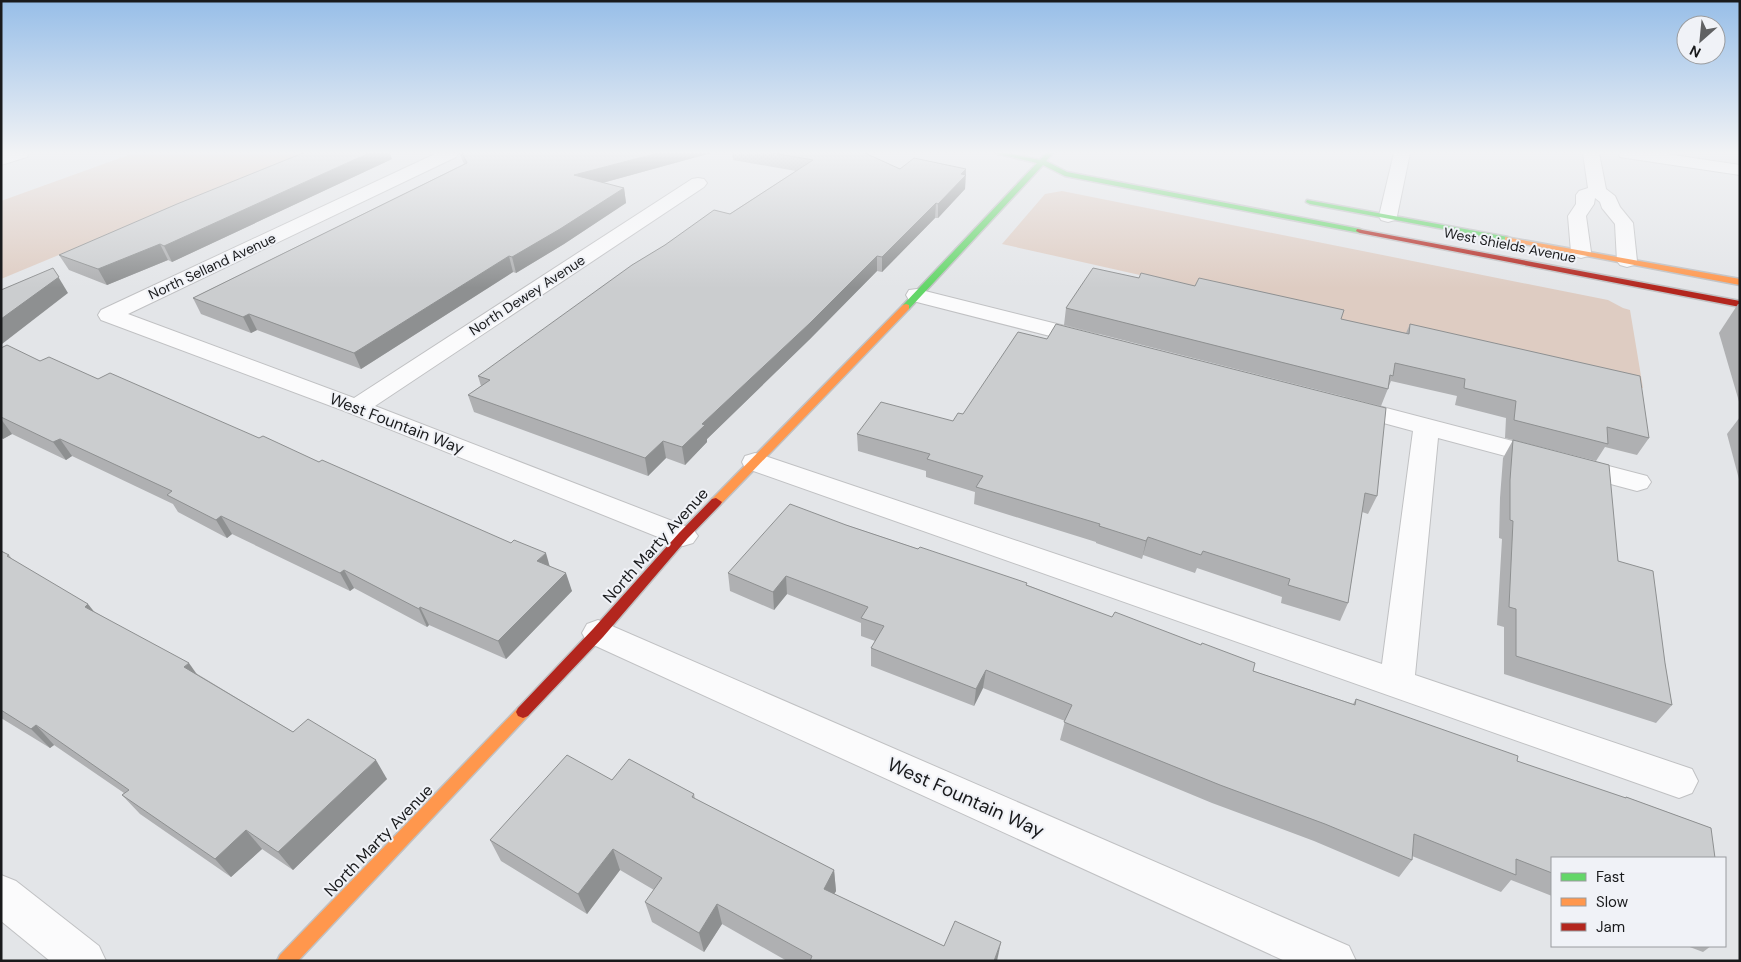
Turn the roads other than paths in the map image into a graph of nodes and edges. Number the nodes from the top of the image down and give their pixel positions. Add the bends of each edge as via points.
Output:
1 (356, 198) edge
2 (675, 198) edge
3 (1011, 198) edge
4 (1189, 198) edge
5 (1392, 198) edge
6 (1585, 198) edge
7 (1607, 198) edge
8 (1300, 200) dead end
9 (1388, 216) junction
10 (1581, 252) junction
11 (1627, 261) junction
12 (1740, 282) edge
13 (1669, 290) junction
14 (1740, 293) edge
15 (917, 295) junction
16 (1740, 304) edge
17 (109, 315) joint
18 (1109, 344) edge
19 (1330, 401) edge
20 (356, 407) junction
21 (1426, 426) junction
22 (755, 462) junction
23 (1637, 482) dead end
24 (683, 536) junction
25 (598, 633) junction
26 (1398, 684) junction
27 (1679, 781) dead end
28 (1, 895) edge
29 (84, 961) edge
30 (286, 961) edge
31 (1334, 961) edge

1 - 17 street, North Selland Avenue
2 - 20 street, North Dewey Avenue
3 - 15 street, North Marty Avenue
4 - 13 street, West Shields Avenue
5 - 9 street
6 - 10 street via 1577,216
7 - 11 street via 1624,223
8 - 9 street, West Shields Avenue
9 - 10 street, West Shields Avenue
10 - 11 street, West Shields Avenue
11 - 12 street, West Shields Avenue
13 - 14 street via 1707,287
13 - 16 street, West Shields Avenue
15 - 18 street
15 - 22 street, North Marty Avenue
17 - 20 street, West Fountain Way
19 - 21 street
20 - 24 street, West Fountain Way
21 - 23 street
21 - 26 street
22 - 24 street, North Marty Avenue
22 - 26 street
24 - 25 street, North Marty Avenue
25 - 30 street, North Marty Avenue
25 - 31 street, West Fountain Way
26 - 27 street
28 - 29 street

